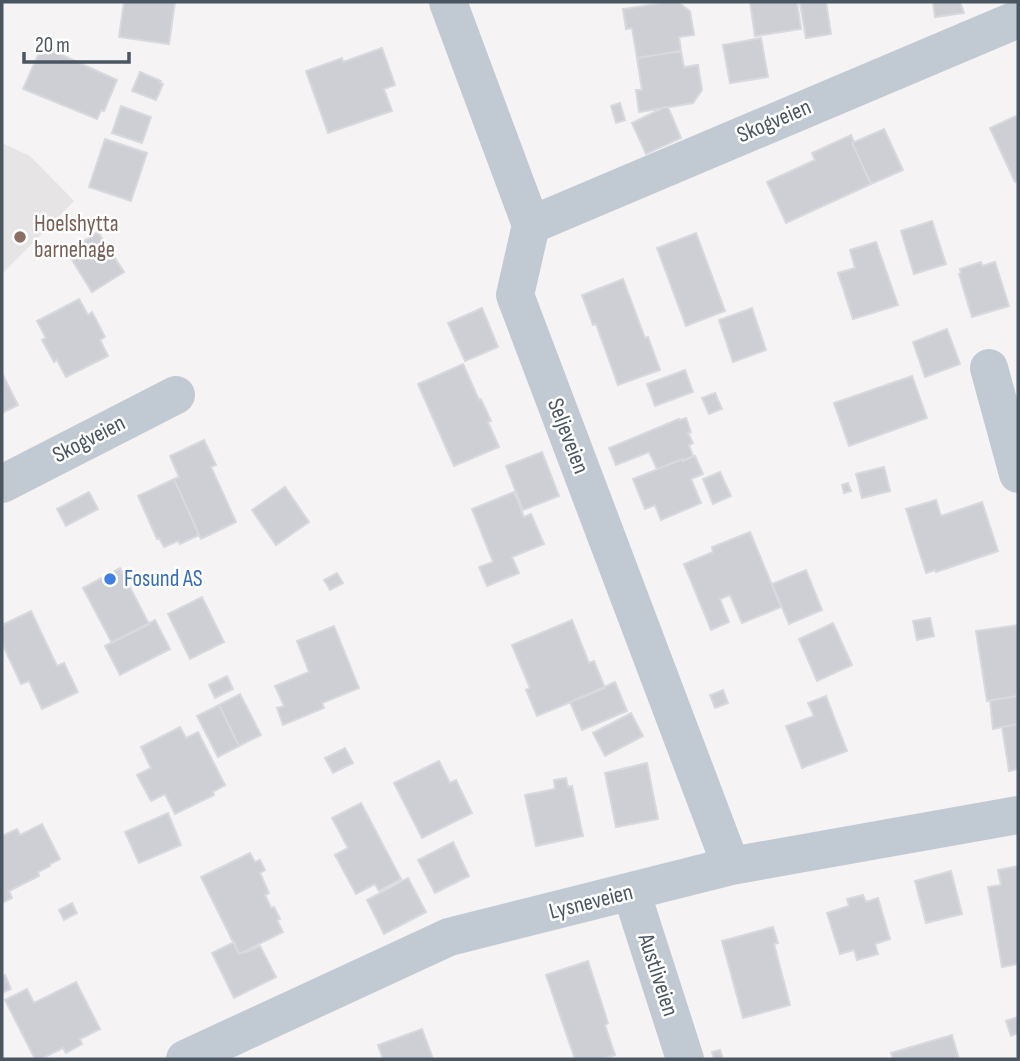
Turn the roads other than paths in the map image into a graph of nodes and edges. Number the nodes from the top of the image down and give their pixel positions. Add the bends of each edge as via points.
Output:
1 (448, 2) edge
2 (1018, 19) edge
3 (531, 225) junction
4 (989, 368) dead end
5 (176, 395) dead end
6 (1018, 474) edge
7 (2, 484) edge
8 (1018, 815) edge
9 (731, 866) junction
10 (631, 891) junction
11 (185, 1059) edge
12 (685, 1059) edge

1 - 3 street
2 - 3 street, Skogveien
3 - 9 street, Seljeveien via 515,295
4 - 6 street
5 - 7 street, Skogveien
8 - 9 street, Lysneveien
9 - 10 street, Lysneveien
10 - 11 street, Lysneveien via 449,937
10 - 12 street, Austliveien

